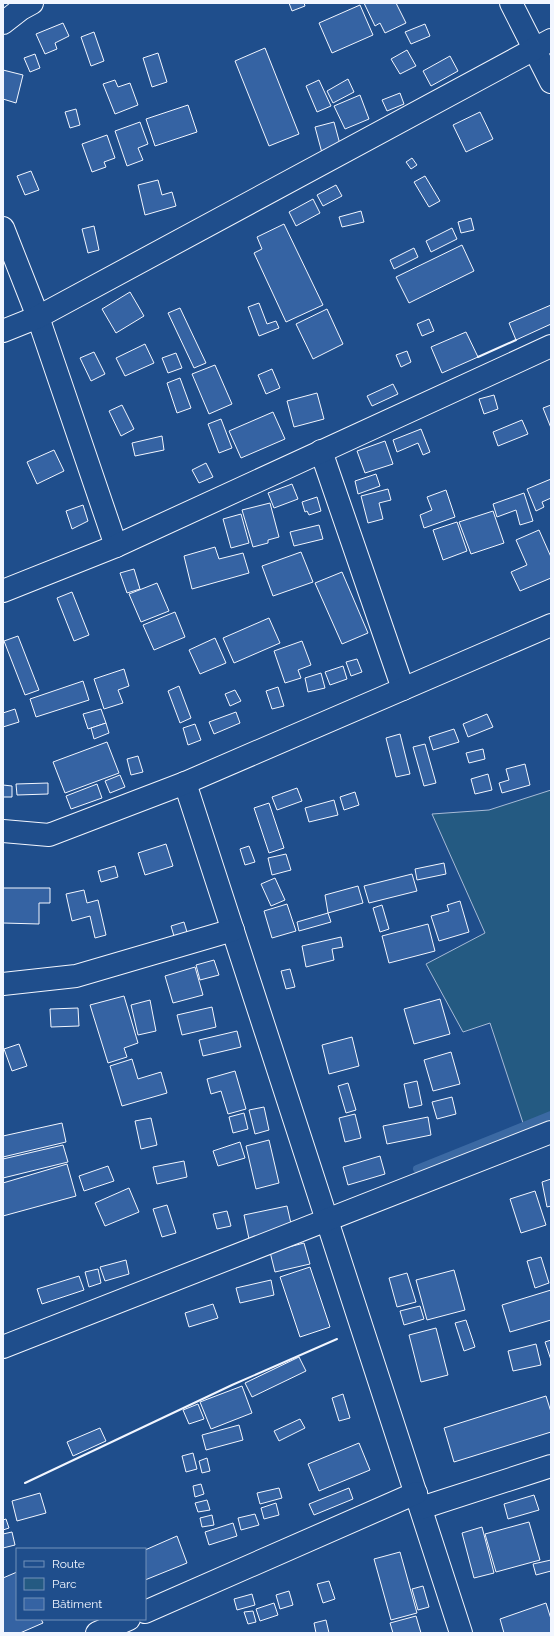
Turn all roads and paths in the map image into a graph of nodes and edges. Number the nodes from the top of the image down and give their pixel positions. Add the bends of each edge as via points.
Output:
1 (32, 3) edge
2 (512, 3) edge
3 (3, 23) edge
4 (543, 44) edge
5 (551, 82) edge
6 (3, 228) edge
7 (38, 317) junction
8 (3, 331) edge
9 (551, 346) edge
10 (321, 451) junction
11 (116, 546) junction
12 (3, 591) edge
13 (551, 625) edge
14 (403, 689) junction
15 (185, 783) junction
16 (3, 831) edge
17 (233, 930) junction
18 (3, 984) edge
19 (551, 1132) edge
20 (328, 1220) junction
21 (3, 1347) edge
22 (551, 1466) edge
23 (418, 1500) junction
24 (146, 1612) edge
25 (127, 1620) edge
26 (97, 1633) edge
27 (461, 1633) edge

1 - 3 street
2 - 4 street
4 - 5 street
4 - 7 street
6 - 7 street
7 - 8 street
7 - 11 street
9 - 10 street
10 - 11 street
10 - 14 street
11 - 12 street
13 - 14 street
14 - 15 street
15 - 16 street via 49,835
15 - 17 street
17 - 18 street via 76,976
17 - 20 street
19 - 20 street
20 - 21 street
20 - 23 street
22 - 23 street
23 - 24 street
23 - 27 street
25 - 26 street

